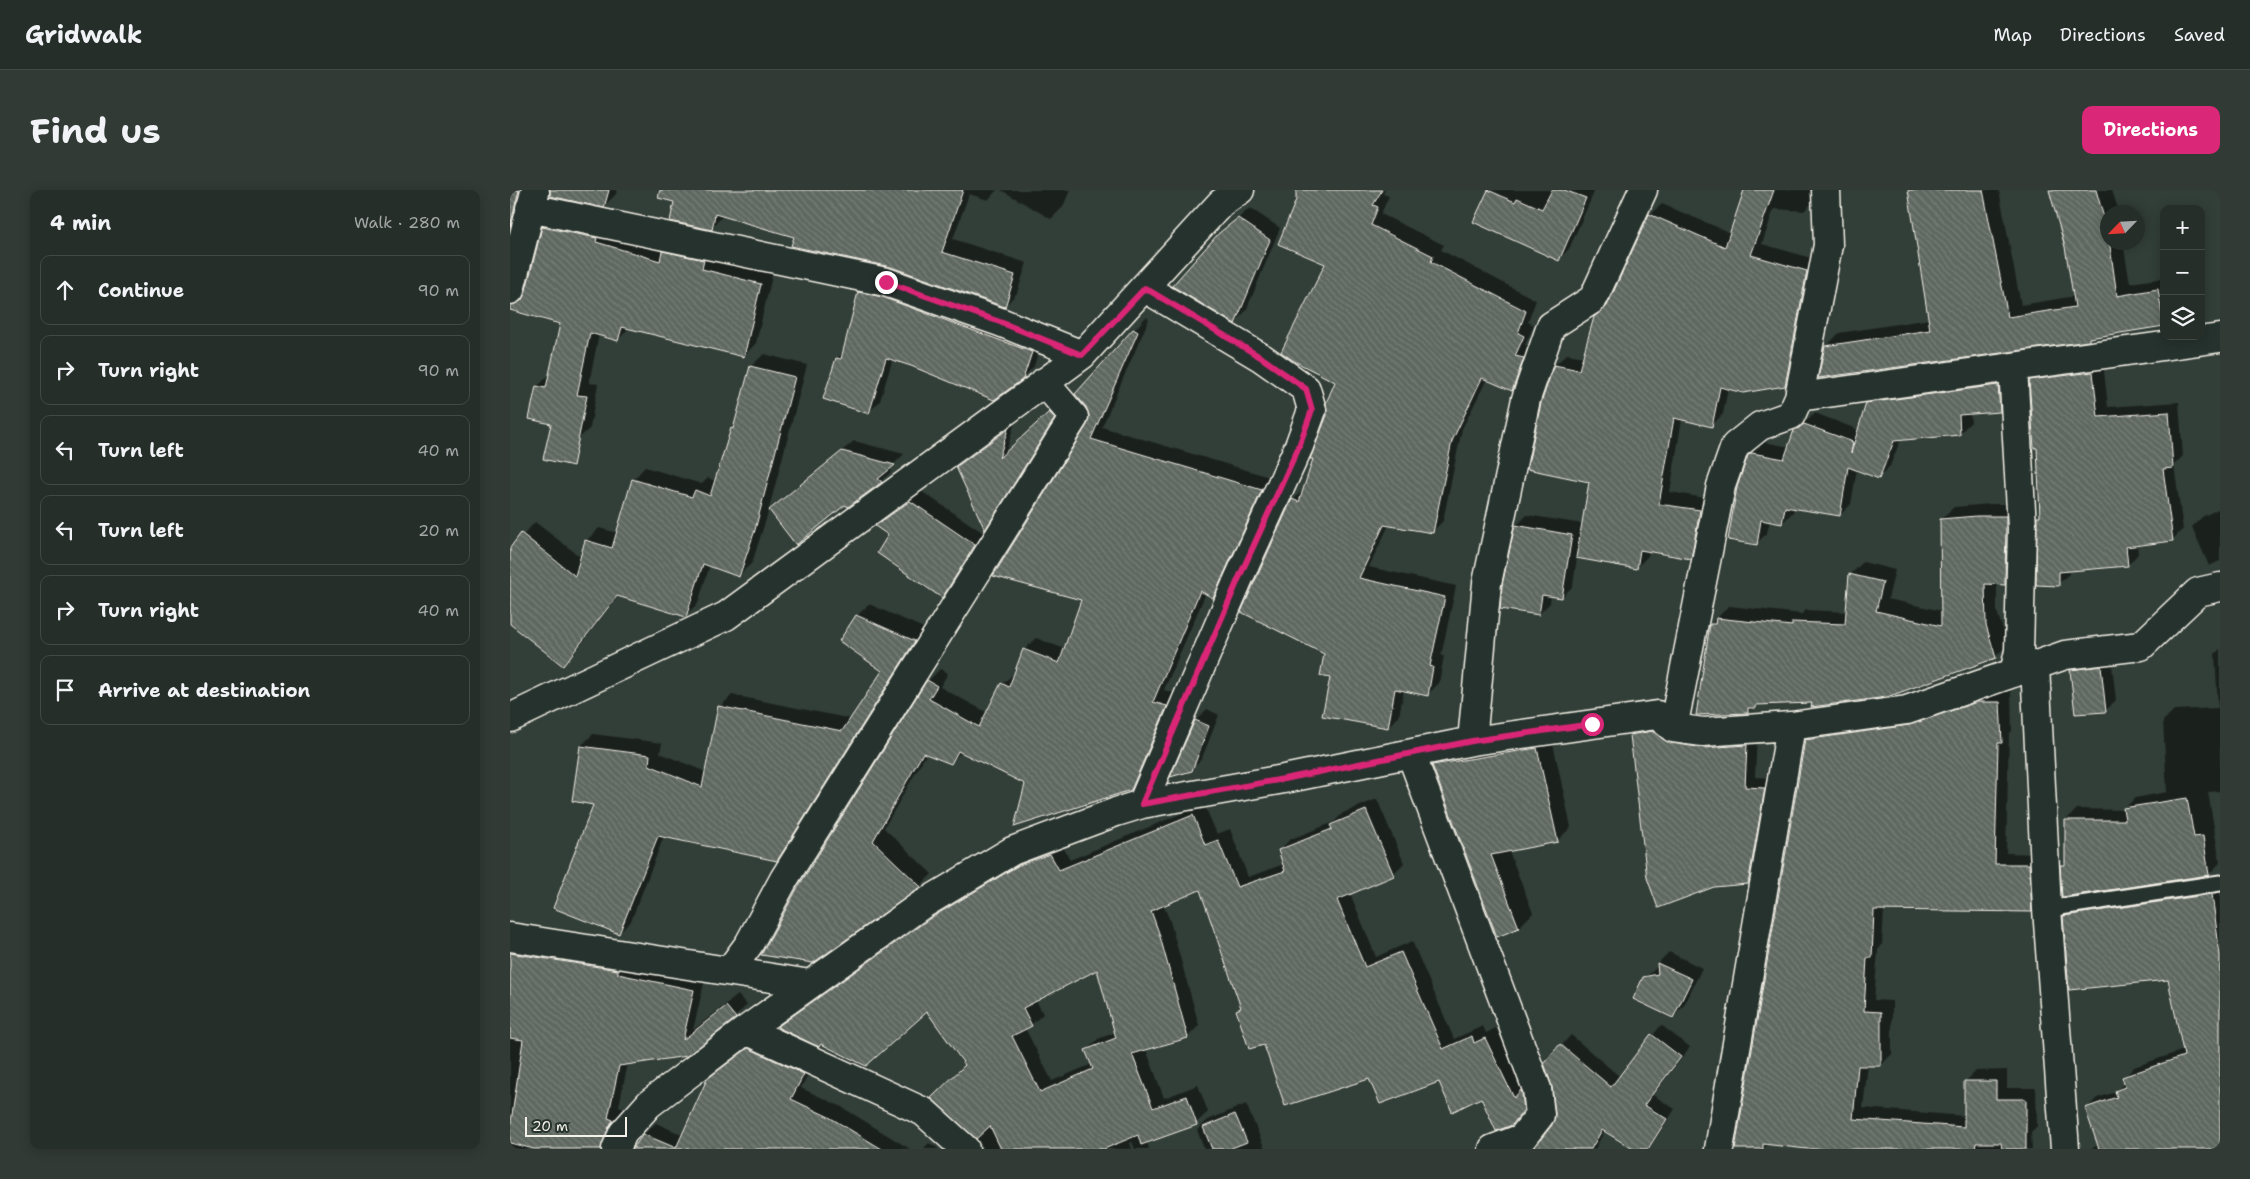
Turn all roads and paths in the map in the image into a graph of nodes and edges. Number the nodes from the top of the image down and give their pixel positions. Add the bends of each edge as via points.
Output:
1 (1240, 190) edge
2 (1643, 190) edge
3 (1826, 190) edge
4 (533, 199) edge
5 (1145, 288) junction
6 (510, 290) edge
7 (2220, 338) edge
8 (1082, 355) junction
9 (2013, 367) junction
10 (1044, 382) junction
11 (1799, 397) junction
12 (2220, 587) edge
13 (2025, 669) junction
14 (510, 718) edge
15 (1791, 726) junction
16 (1673, 728) junction
17 (1472, 741) junction
18 (1411, 754) junction
19 (1142, 804) junction
20 (2220, 883) edge
21 (2046, 908) junction
22 (510, 937) edge
23 (730, 970) junction
24 (810, 984) junction
25 (746, 1030) junction
26 (616, 1149) edge
27 (965, 1149) edge
28 (1493, 1149) edge
29 (1720, 1149) edge
30 (2065, 1149) edge

1 - 5 street via 1221,203
2 - 17 street via 1593,299 1551,326 1526,399 1487,583
3 - 11 street via 1828,245
4 - 6 street
4 - 8 street via 886,282
5 - 8 street
5 - 19 street via 1262,358 1306,389 1312,410
7 - 9 street
8 - 10 street
9 - 11 street
9 - 13 street via 2022,528 2019,651
10 - 14 street via 726,616
10 - 23 street via 1074,417
11 - 16 street via 1791,415 1760,426 1735,446 1721,486
12 - 13 street via 2198,592 2141,646 2065,655
13 - 15 street via 1907,710
13 - 21 street
15 - 16 street via 1703,732
15 - 29 street
16 - 17 street via 1657,715
17 - 18 street
18 - 19 street
18 - 28 street via 1537,1089 1540,1114 1522,1138
19 - 24 street via 1012,851 920,906
20 - 21 lane
21 - 30 street
22 - 23 street
23 - 24 street
24 - 25 street
25 - 26 street via 649,1104 623,1133
25 - 27 street via 924,1112

